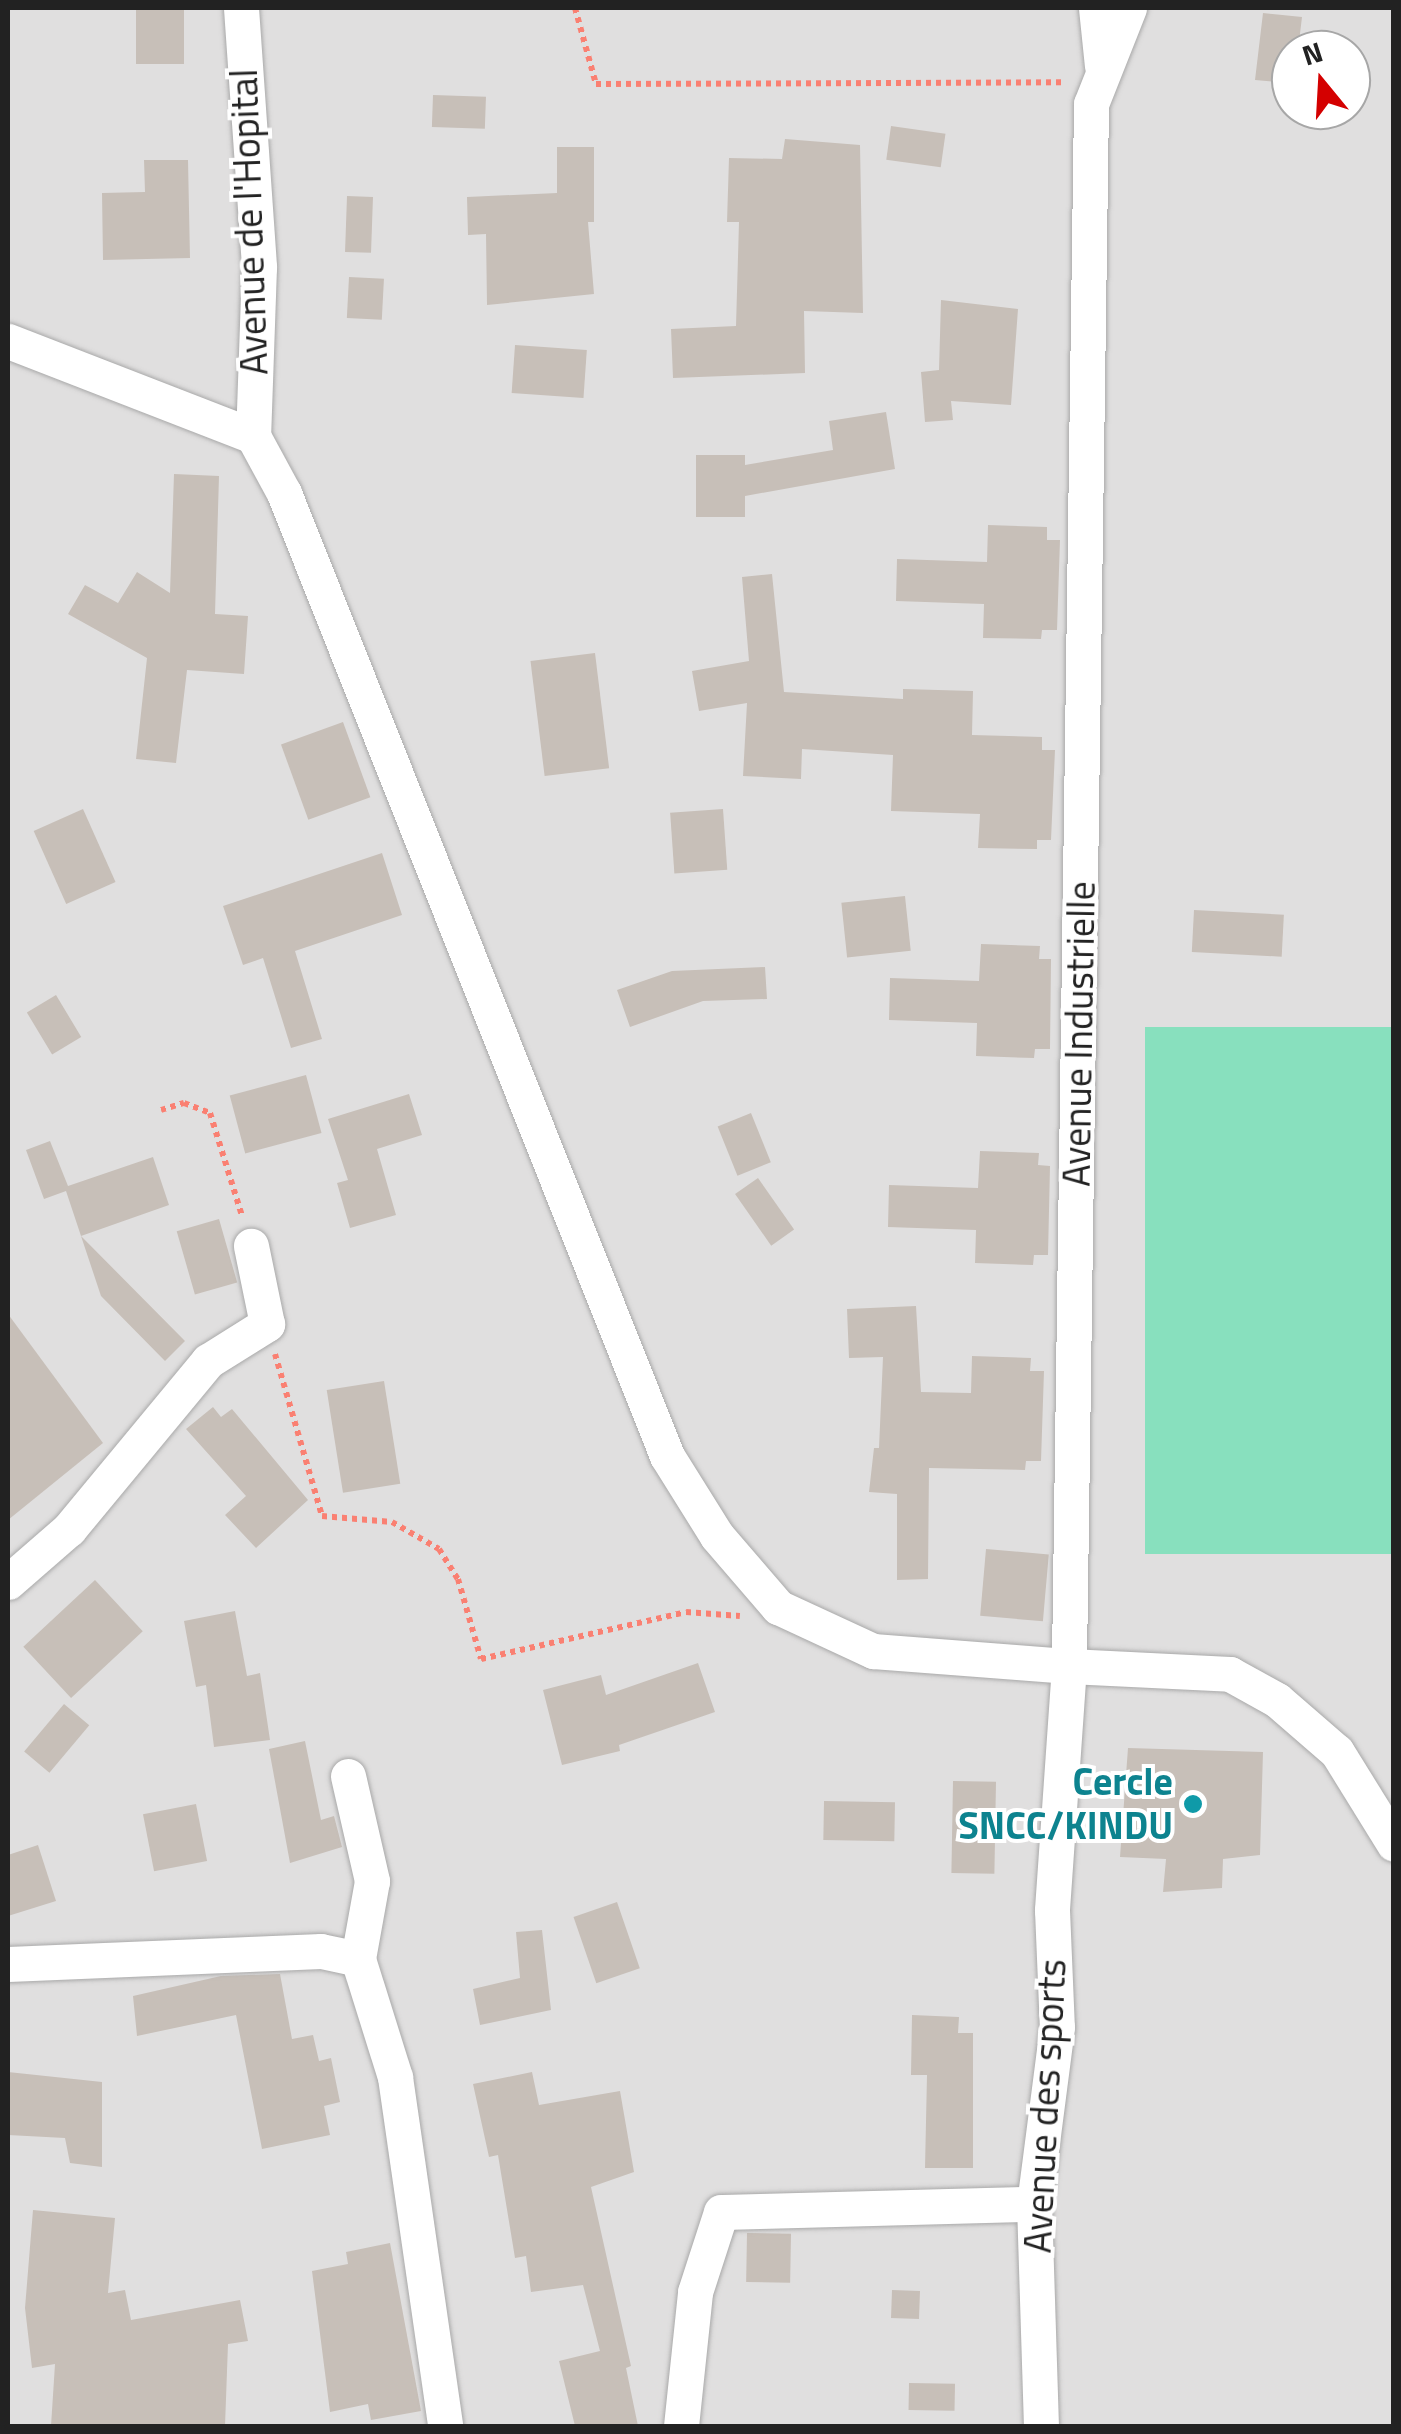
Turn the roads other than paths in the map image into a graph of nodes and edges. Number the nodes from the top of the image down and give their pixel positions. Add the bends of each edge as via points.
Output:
1 (241, 8) edge
2 (1096, 8) edge
3 (1129, 8) edge
4 (1099, 74) junction
5 (8, 341) edge
6 (252, 436) junction
7 (251, 1246) road end
8 (8, 1582) edge
9 (1070, 1666) junction
10 (348, 1776) dead end
11 (1394, 1844) edge
12 (358, 1959) junction
13 (8, 1964) edge
14 (1034, 2204) junction
15 (445, 2426) edge
16 (682, 2426) edge
17 (1042, 2426) edge

1 - 6 street, Avenue de l'Hopital via 258,267
2 - 4 street
3 - 4 street, Avenue Industrielle
4 - 9 street, Avenue Industrielle via 1091,104
5 - 6 street
6 - 9 street via 284,493 667,1456 717,1536 778,1607 873,1651
7 - 8 street via 267,1324 208,1362 69,1529
9 - 11 street via 1230,1674 1278,1700 1337,1752
9 - 14 street, Avenue des sports via 1052,1910 1057,2027
10 - 12 street via 372,1881
12 - 13 street via 321,1951
12 - 15 street via 395,2077
14 - 16 street via 721,2212 695,2292
14 - 17 street, Avenue des sports

